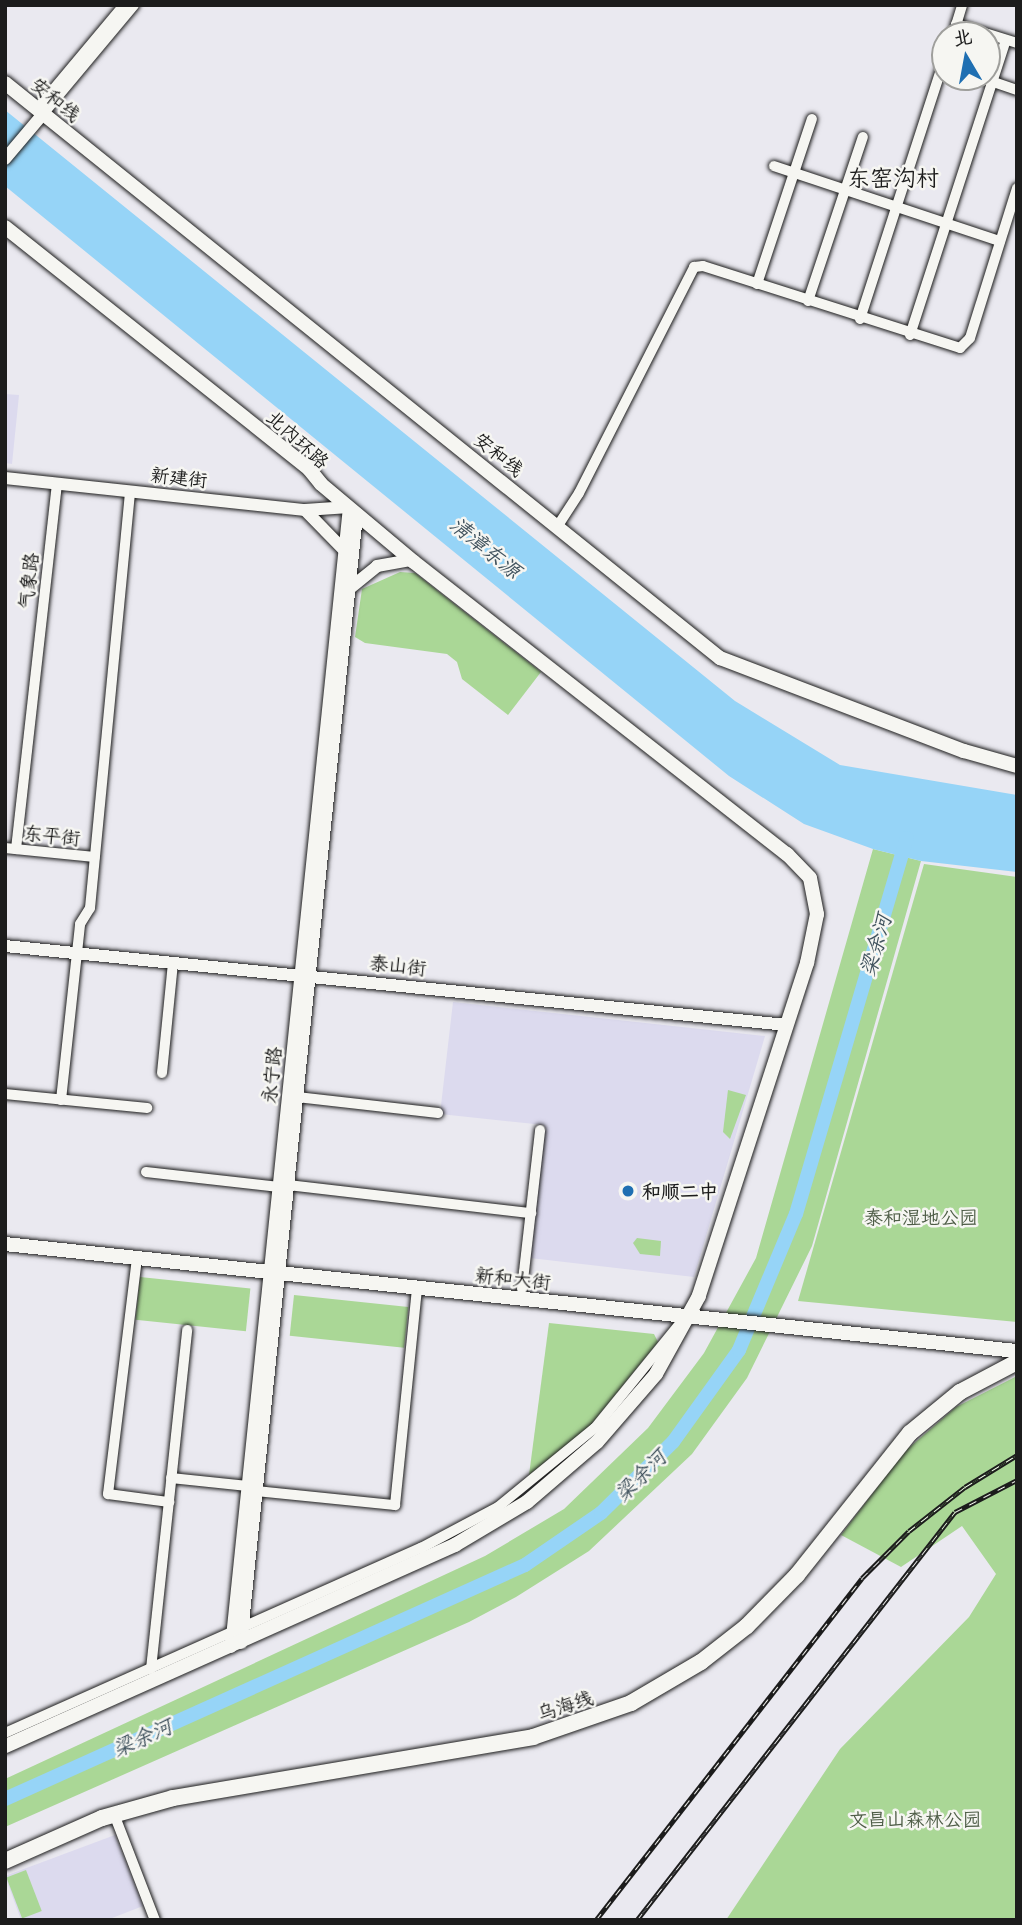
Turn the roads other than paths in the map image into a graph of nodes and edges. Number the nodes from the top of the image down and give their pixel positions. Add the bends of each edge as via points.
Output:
1 (124, 5) edge
2 (134, 5) edge
3 (1001, 38) edge
4 (1006, 40) junction
5 (1017, 43) edge
6 (1001, 55) edge
7 (5, 83) edge
8 (935, 91) edge
9 (989, 91) edge
10 (40, 111) junction
11 (813, 118) dead end
12 (24, 131) junction
13 (863, 136) dead end
14 (5, 147) edge
15 (5, 159) edge
16 (774, 166) dead end
17 (794, 172) junction
18 (1017, 188) edge
19 (845, 189) junction
20 (896, 206) junction
21 (946, 223) junction
22 (5, 227) edge
23 (5, 239) edge
24 (1000, 241) junction
25 (757, 284) junction
26 (808, 301) junction
27 (860, 318) junction
28 (910, 335) junction
29 (5, 478) edge
30 (57, 484) junction
31 (321, 484) junction
32 (130, 491) junction
33 (305, 510) junction
34 (353, 511) junction
35 (557, 527) junction
36 (344, 550) junction
37 (411, 560) junction
38 (349, 590) junction
39 (1017, 766) edge
40 (11, 849) edge
41 (95, 857) junction
42 (5, 947) edge
43 (76, 953) junction
44 (173, 963) junction
45 (305, 976) junction
46 (787, 1025) junction
47 (162, 1073) dead end
48 (5, 1094) edge
49 (297, 1097) junction
50 (61, 1100) junction
51 (147, 1108) dead end
52 (438, 1113) dead end
53 (540, 1130) dead end
54 (146, 1172) dead end
55 (283, 1186) junction
56 (531, 1213) junction
57 (5, 1235) edge
58 (5, 1244) edge
59 (137, 1258) junction
60 (275, 1268) junction
61 (417, 1287) junction
62 (523, 1289) junction
63 (692, 1311) junction
64 (784, 1321) junction
65 (187, 1330) dead end
66 (1017, 1342) edge
67 (1017, 1352) edge
68 (1017, 1362) edge
69 (171, 1478) junction
70 (252, 1489) junction
71 (169, 1502) junction
72 (237, 1638) junction
73 (151, 1669) junction
74 (5, 1733) edge
75 (5, 1746) edge
76 (114, 1814) junction
77 (5, 1861) edge
78 (155, 1920) edge

1 - 10 street
2 - 10 street
3 - 4 street
4 - 5 street
4 - 6 street
7 - 10 main road, 安和线
8 - 20 street
9 - 21 street
10 - 12 street
10 - 35 main road, 安和线
11 - 17 street
12 - 14 street
12 - 15 street
13 - 19 street
16 - 17 street
17 - 19 street
17 - 25 street
18 - 24 street
19 - 20 street
19 - 26 street
20 - 21 street
20 - 27 street
21 - 24 street
21 - 28 street
22 - 31 main road, 北内环路 via 299,460
23 - 31 main road, 北内环路 via 301,474
24 - 28 street via 965,345 952,349
25 - 26 street
25 - 35 street via 703,266 691,272 579,493
26 - 27 street
27 - 28 street
29 - 30 street, 新建街
30 - 32 street, 新建街
30 - 40 street, 气象路
31 - 34 main road
32 - 33 street, 新建街
32 - 41 street
33 - 34 street, 新建街
33 - 36 street
34 - 36 street, 永宁路
34 - 37 main road
34 - 38 street, 永宁路
35 - 39 main road, 安和线 via 703,645 737,667 964,751
36 - 45 street, 永宁路
37 - 38 street via 377,566
37 - 46 main road via 482,611 808,874 817,914
38 - 45 street, 永宁路
40 - 41 street, 东平街
41 - 43 street via 90,908 80,924
42 - 43 street, 泰山街
43 - 44 street, 泰山街
43 - 50 street
44 - 45 street, 泰山街
44 - 47 street
45 - 46 street, 泰山街
45 - 49 street, 永宁路
45 - 55 street, 永宁路
46 - 63 main road
48 - 50 street
49 - 52 street
49 - 55 street, 永宁路
50 - 51 street
53 - 56 street
54 - 55 street
55 - 56 street
55 - 60 street, 永宁路
56 - 62 street
57 - 60 main road, 新和大街
58 - 59 main road, 新和大街
59 - 60 main road, 新和大街
59 - 71 street via 108,1494
60 - 61 main road, 新和大街
60 - 62 main road, 新和大街
60 - 70 street, 永宁路
61 - 63 main road, 新和大街
61 - 70 street via 395,1505
62 - 63 main road, 新和大街
63 - 64 main road, 新和大街
63 - 72 main road via 656,1374 619,1419 527,1502 455,1545
64 - 66 main road, 新和大街
64 - 67 main road, 新和大街
65 - 69 street
68 - 76 highway, 乌海线 via 960,1392 910,1433 797,1575 747,1626 701,1662 631,1703 533,1737 190,1794
69 - 70 street
69 - 71 street
70 - 72 street, 永宁路
71 - 73 street
72 - 73 street
72 - 75 main road
73 - 74 street
76 - 77 highway, 乌海线
76 - 78 street

